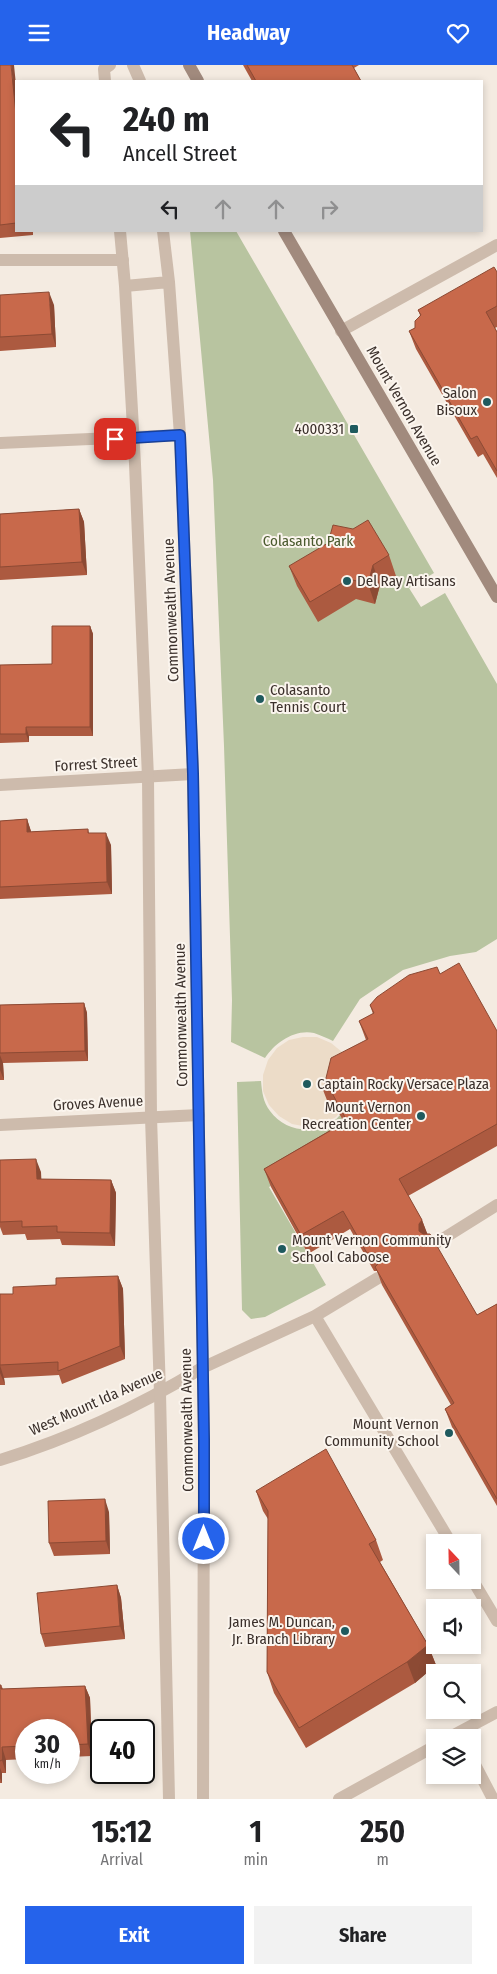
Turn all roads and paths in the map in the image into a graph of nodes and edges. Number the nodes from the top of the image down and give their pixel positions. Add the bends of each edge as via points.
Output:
1 (110, 65) edge
2 (133, 65) edge
3 (189, 65) edge
4 (105, 80) edge
5 (140, 80) edge
6 (197, 80) edge
7 (120, 232) edge
8 (163, 232) edge
9 (285, 232) edge
10 (497, 245) edge
11 (0, 260) edge
12 (123, 260) junction
13 (169, 282) junction
14 (125, 286) junction
15 (341, 331) junction
16 (180, 435) junction
17 (132, 438) junction
18 (0, 443) edge
19 (497, 597) edge
20 (193, 774) junction
21 (148, 778) junction
22 (0, 785) edge
23 (198, 1115) junction
24 (151, 1117) junction
25 (0, 1125) edge
26 (497, 1205) edge
27 (433, 1245) edge
28 (378, 1278) edge
29 (315, 1316) junction
30 (202, 1368) junction
31 (160, 1393) junction
32 (0, 1460) edge
33 (446, 1534) edge
34 (478, 1589) edge
35 (497, 1621) edge
36 (497, 1712) edge
37 (468, 1729) edge
38 (426, 1751) edge
39 (481, 1776) edge
40 (169, 1799) edge
41 (203, 1799) edge
42 (339, 1799) edge
43 (493, 1799) edge

1 - 4 street via 104,69
2 - 5 street
3 - 6 main road
7 - 12 street, Commonwealth Avenue
8 - 13 street, Commonwealth Avenue
9 - 15 main road, Mount Vernon Avenue
10 - 15 street
11 - 12 street
12 - 14 street, Commonwealth Avenue
13 - 14 street
13 - 16 street, Commonwealth Avenue
14 - 17 street, Commonwealth Avenue
15 - 19 main road, Mount Vernon Avenue
16 - 17 street
16 - 20 street, Commonwealth Avenue
17 - 18 street
17 - 21 street, Commonwealth Avenue
20 - 21 street, Forrest Street
20 - 23 street, Commonwealth Avenue
21 - 22 street, Forrest Street
21 - 24 street, Commonwealth Avenue
23 - 24 street, Groves Avenue
23 - 30 street, Commonwealth Avenue
24 - 25 street, Groves Avenue
24 - 31 street, Commonwealth Avenue
26 - 27 street
28 - 29 street, West Mount Ida Avenue
29 - 30 street, West Mount Ida Avenue
29 - 33 street
30 - 31 street, West Mount Ida Avenue
30 - 41 street, Commonwealth Avenue
31 - 32 street, West Mount Ida Avenue via 62,1437
31 - 40 street, Commonwealth Avenue
34 - 35 street
36 - 37 street
38 - 42 street
39 - 43 street

